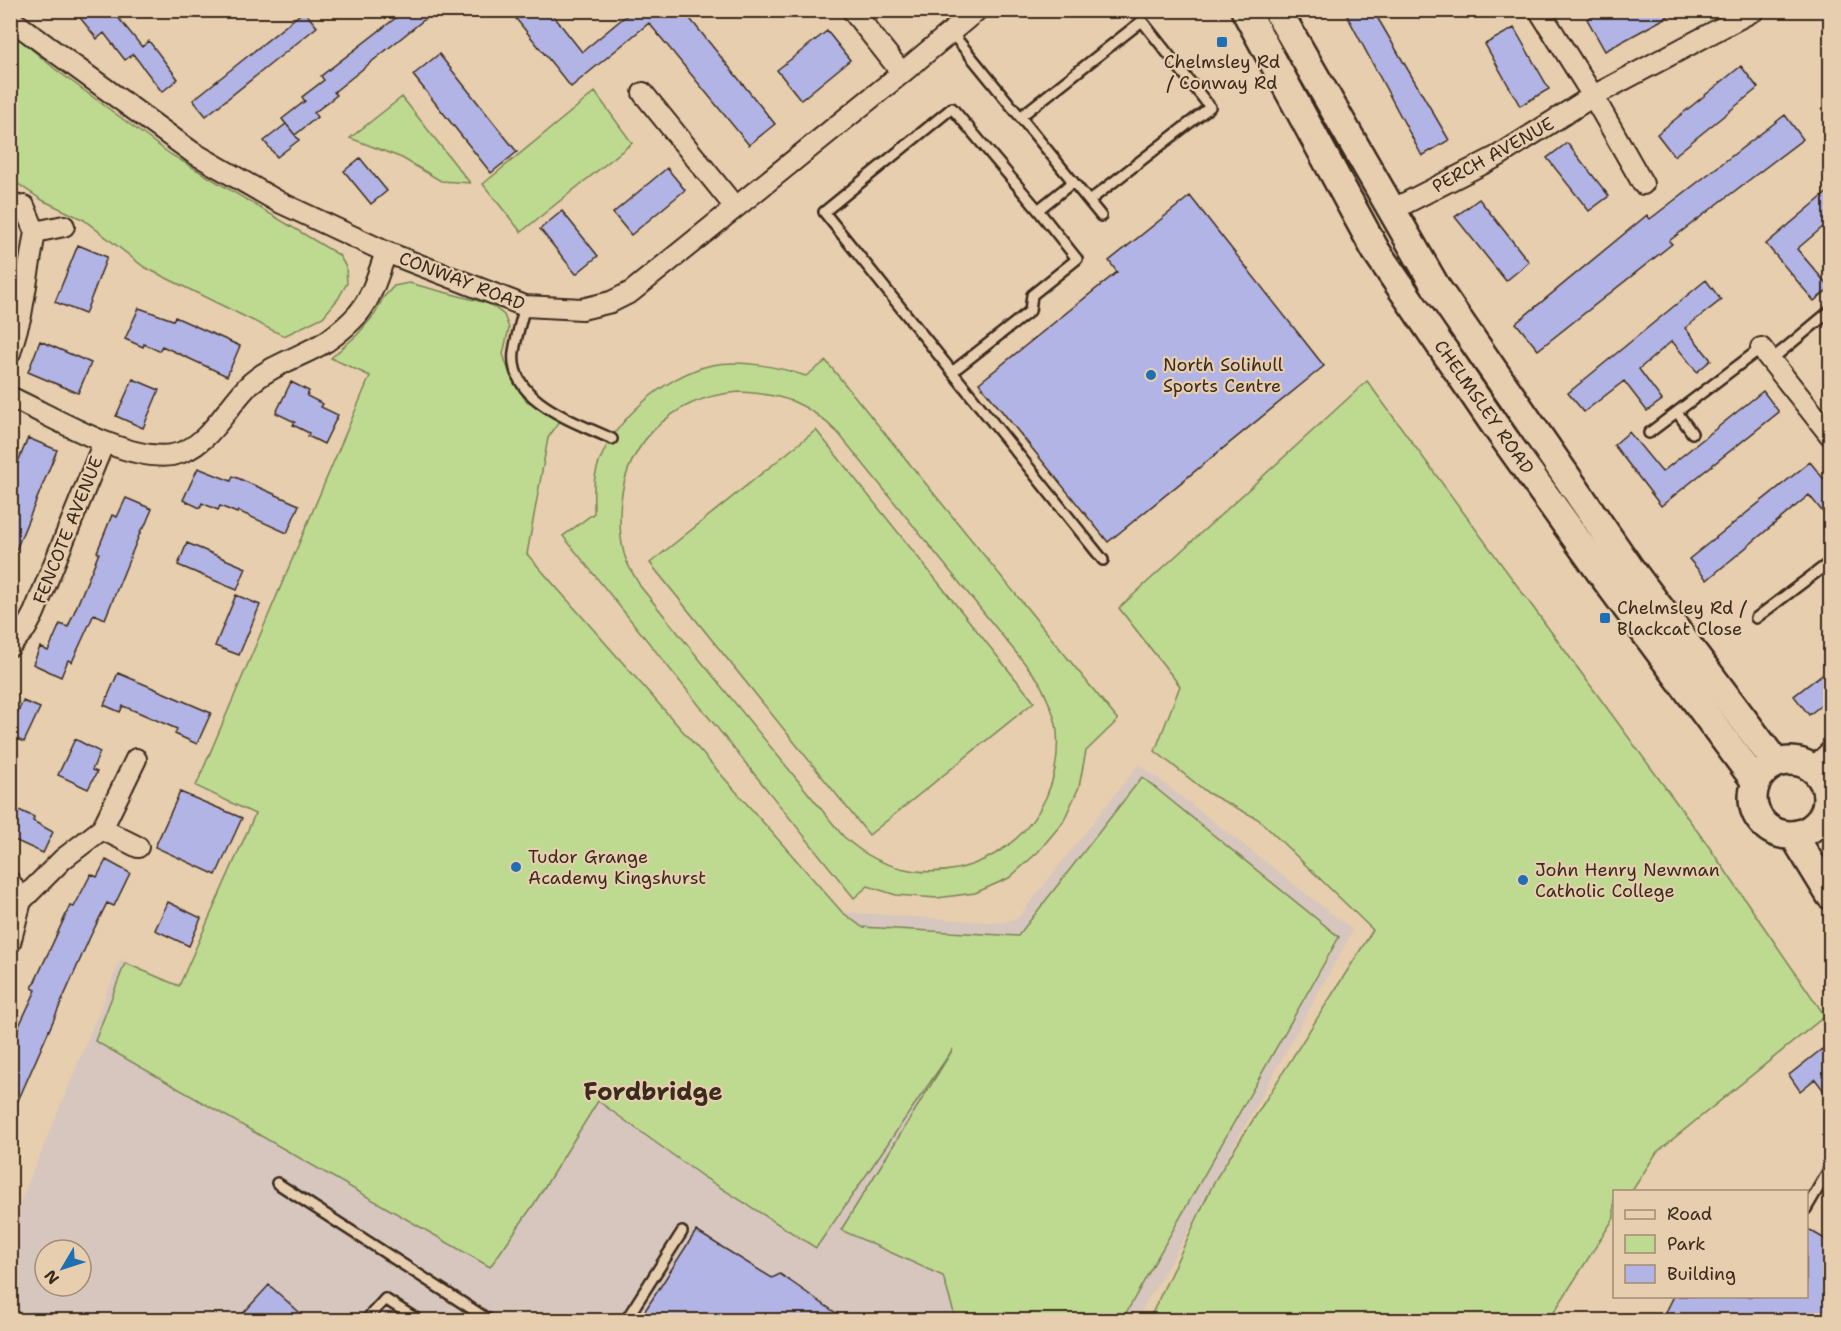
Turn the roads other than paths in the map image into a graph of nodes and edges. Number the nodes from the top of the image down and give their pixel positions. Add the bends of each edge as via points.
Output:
1 (852, 10) edge
2 (977, 10) edge
3 (1245, 10) edge
4 (1277, 10) edge
5 (1539, 10) edge
6 (1755, 10) edge
7 (10, 19) edge
8 (951, 32) junction
9 (902, 73) junction
10 (643, 93) dead end
11 (1593, 96) junction
12 (1020, 117) junction
13 (1073, 182) junction
14 (1643, 184) dead end
15 (17, 200) edge
16 (1089, 201) junction
17 (735, 207) junction
18 (1038, 210) junction
19 (1390, 211) junction
20 (1101, 216) dead end
21 (64, 226) dead end
22 (35, 232) junction
23 (386, 252) junction
24 (525, 306) junction
25 (1830, 311) edge
26 (10, 353) edge
27 (1766, 354) junction
28 (952, 372) junction
29 (10, 397) edge
30 (1677, 412) junction
31 (1692, 433) dead end
32 (1648, 434) dead end
33 (1830, 435) edge
34 (612, 439) dead end
35 (104, 442) junction
36 (1103, 560) dead end
37 (1830, 562) edge
38 (1756, 618) dead end
39 (10, 646) edge
40 (136, 759) dead end
41 (1822, 760) edge
42 (1776, 763) junction
43 (1756, 782) junction
44 (102, 829) junction
45 (1826, 829) edge
46 (1794, 836) junction
47 (138, 847) dead end
48 (10, 882) edge
49 (1830, 895) edge
50 (21, 901) junction
51 (10, 943) edge
52 (1830, 1168) edge
53 (277, 1183) dead end
54 (1808, 1206) edge
55 (682, 1232) dead end
56 (366, 1320) edge
57 (418, 1320) edge
58 (489, 1320) edge
59 (626, 1320) edge

1 - 9 street
2 - 8 street, CONWAY ROAD
3 - 43 street, CHELMSLEY ROAD via 1376,251 1494,424
4 - 19 street, CHELMSLEY ROAD
5 - 11 street
6 - 11 street, PERCH AVENUE
7 - 23 street, CONWAY ROAD via 192,152 279,202
8 - 9 street, CONWAY ROAD
8 - 12 lane
9 - 17 street, CONWAY ROAD
10 - 17 street
11 - 14 street
11 - 19 street, PERCH AVENUE via 1498,156
12 - 13 lane
12 - 16 lane via 1142,21 1210,107
13 - 16 lane
13 - 18 lane
15 - 22 street
16 - 20 lane
17 - 24 street, CONWAY ROAD via 631,292 611,302 582,309
18 - 28 lane via 1077,259 1032,295 1030,310
18 - 28 lane via 952,108 824,212
19 - 42 street, CHELMSLEY ROAD via 1436,287 1629,567
21 - 22 street
22 - 26 street via 21,315
23 - 24 street, CONWAY ROAD
23 - 35 street via 359,313 328,341 285,361 252,383 194,447 172,455 147,455
24 - 34 lane via 514,353 516,374 530,396
25 - 27 lane
27 - 30 lane
27 - 33 street
28 - 36 lane
29 - 35 street
30 - 31 lane
30 - 32 lane
35 - 39 street, FENCOTE AVENUE via 34,613
37 - 38 lane
40 - 44 street
41 - 42 street
41 - 45 street via 1828,805
42 - 43 street
43 - 46 street via 1754,807 1760,820 1775,832
44 - 47 street
44 - 50 street via 63,859
45 - 46 street
46 - 49 street
48 - 50 street
50 - 51 street
52 - 54 lane
53 - 58 lane
55 - 59 lane
56 - 57 lane via 384,1299

